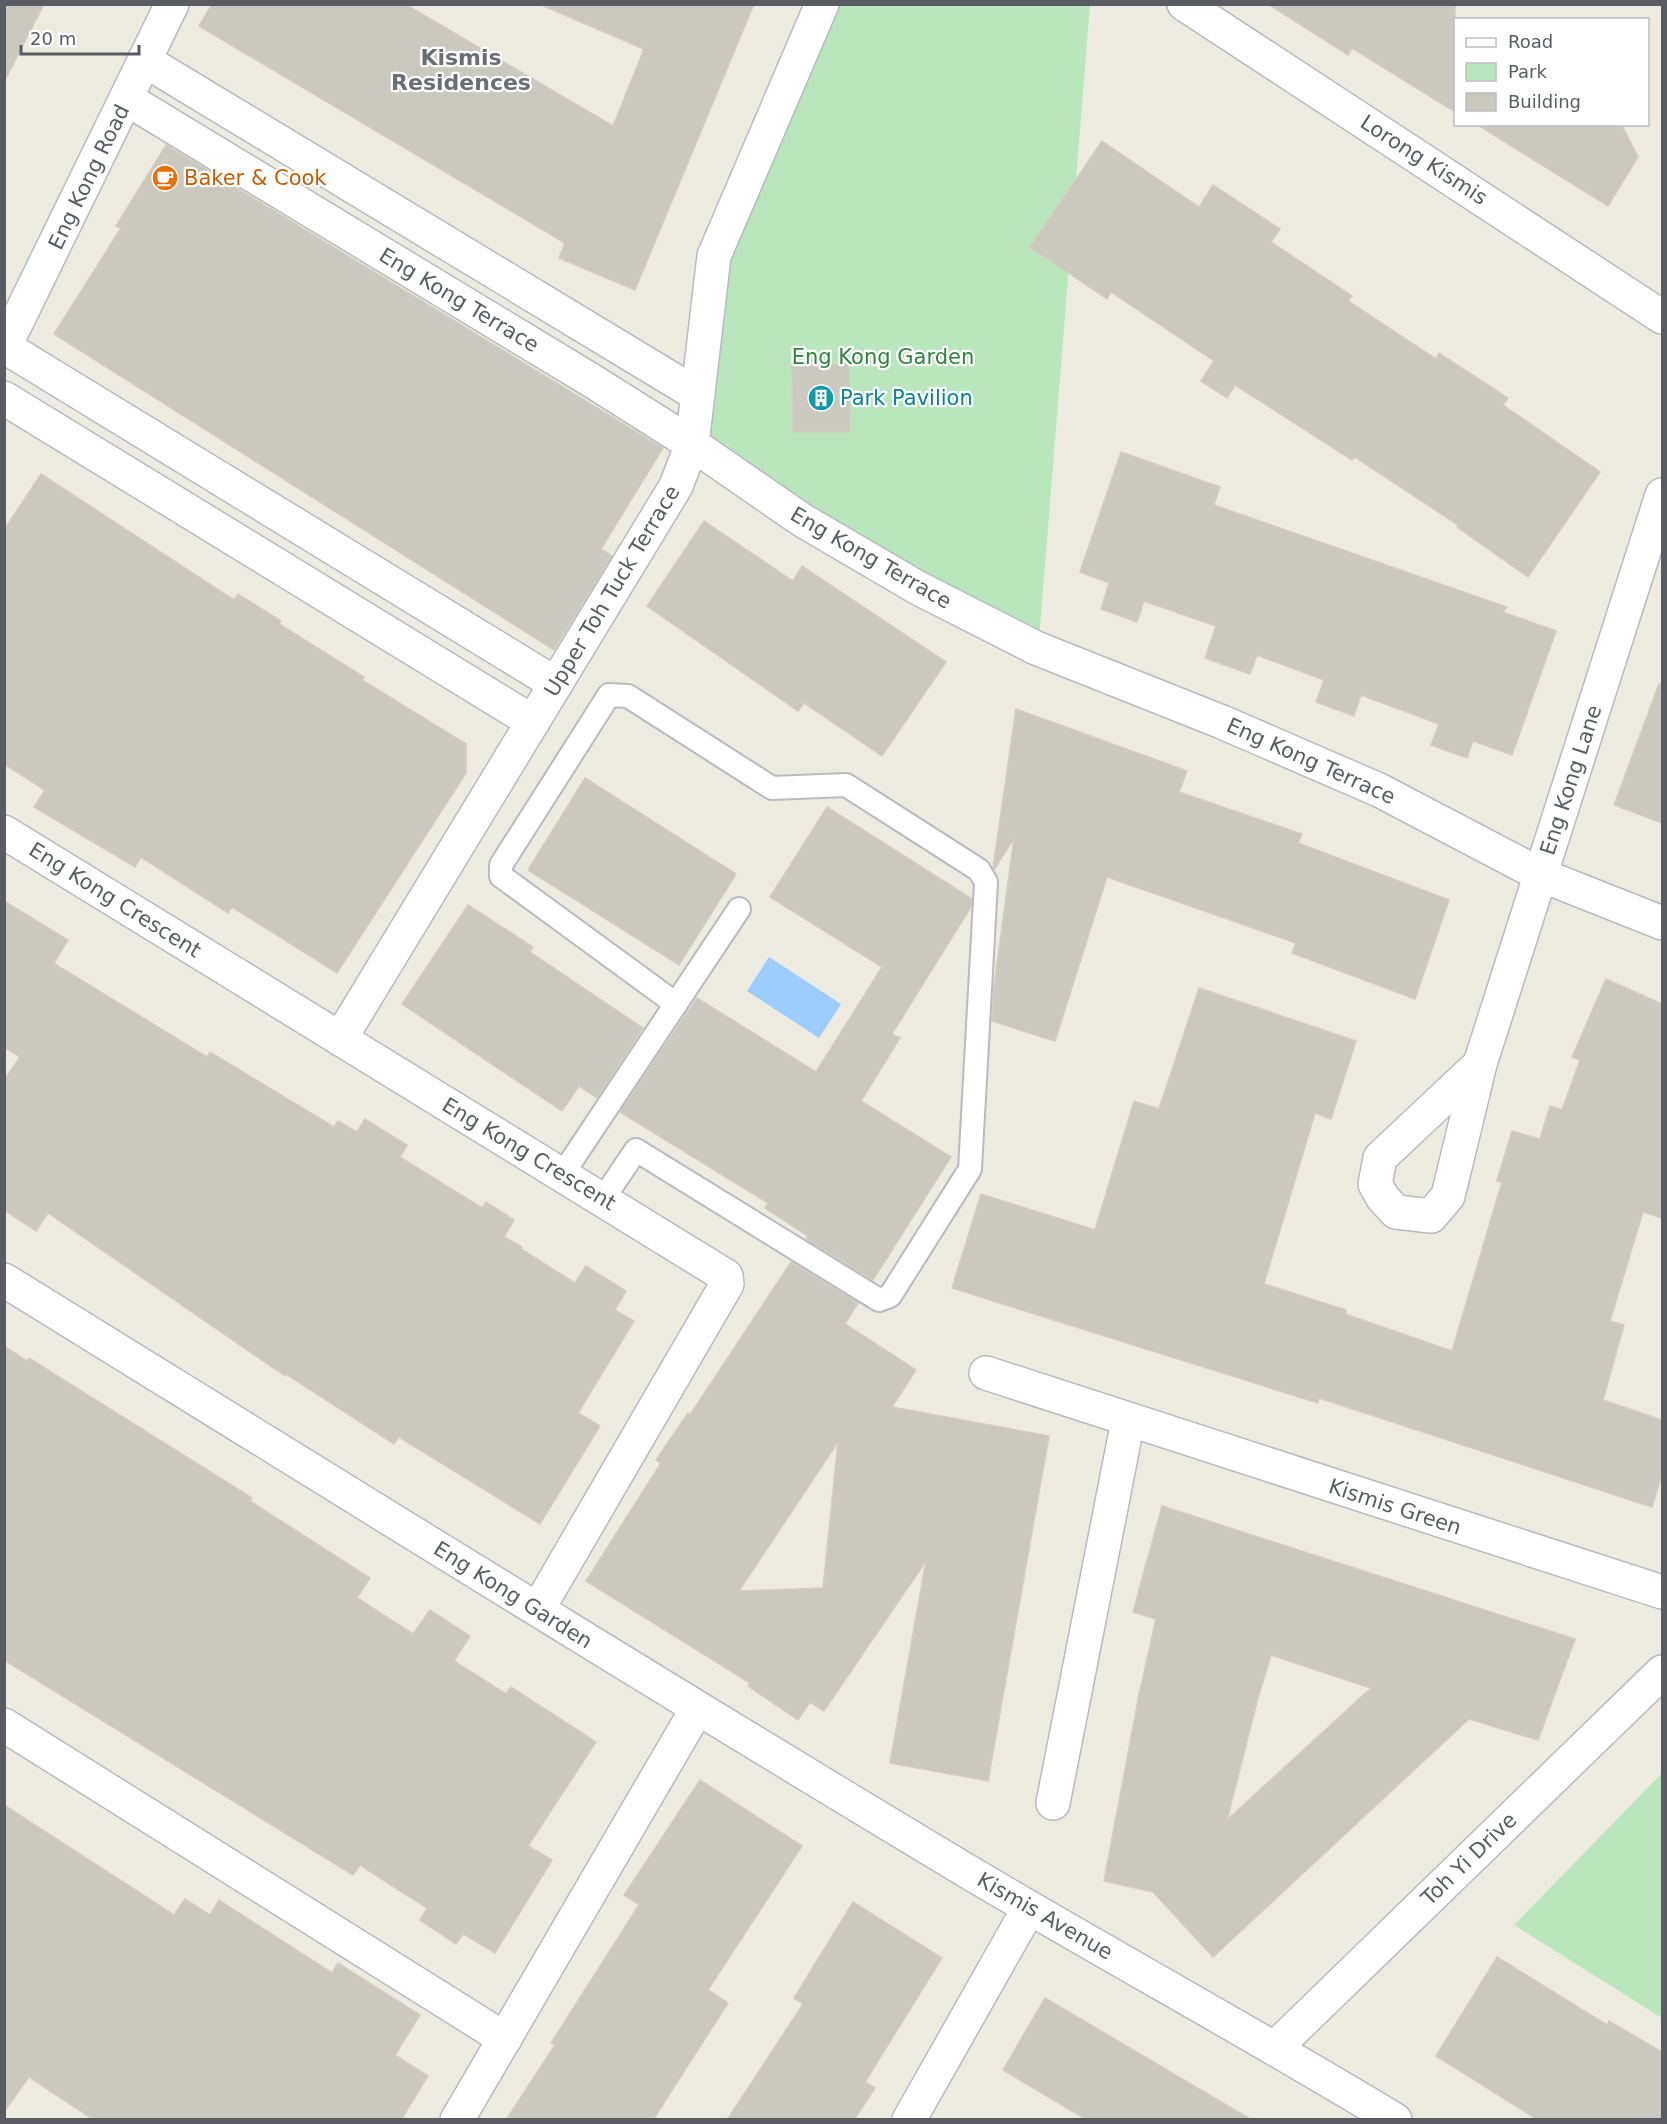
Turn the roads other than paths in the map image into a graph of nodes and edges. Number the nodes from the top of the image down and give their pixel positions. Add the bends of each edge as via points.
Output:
1 (172, 4) edge
2 (822, 4) edge
3 (1184, 4) edge
4 (144, 60) junction
5 (128, 99) junction
6 (1662, 317) edge
7 (5, 348) edge
8 (698, 395) junction
9 (4, 398) edge
10 (693, 444) junction
11 (1662, 495) edge
12 (556, 684) junction
13 (533, 722) junction
14 (4, 832) edge
15 (1540, 875) junction
16 (739, 909) dead end
17 (1662, 923) edge
18 (676, 1004) junction
19 (340, 1039) junction
20 (1480, 1065) dead end
21 (562, 1175) junction
22 (603, 1199) junction
23 (4, 1280) edge
24 (986, 1373) dead end
25 (1128, 1421) junction
26 (1662, 1592) edge
27 (538, 1610) junction
28 (1662, 1672) edge
29 (697, 1709) junction
30 (4, 1725) edge
31 (1053, 1803) dead end
32 (1029, 1908) junction
33 (505, 2039) junction
34 (1276, 2047) junction
35 (457, 2120) edge
36 (909, 2120) edge
37 (1395, 2120) edge

1 - 4 street, Eng Kong Road
2 - 8 street, Upper Toh Tuck Terrace via 714,256
3 - 6 street, Lorong Kismis
4 - 5 street, Eng Kong Road
4 - 8 street, Eng Kong Terrace
5 - 7 street, Eng Kong Road
5 - 10 street, Eng Kong Terrace
7 - 12 street
8 - 10 street, Upper Toh Tuck Terrace
9 - 13 street
10 - 12 street, Upper Toh Tuck Terrace via 669,501
10 - 15 street, Eng Kong Terrace via 802,520 963,611 1036,648 1378,790
11 - 15 street, Eng Kong Lane
12 - 13 street, Upper Toh Tuck Terrace
13 - 19 street, Upper Toh Tuck Terrace
14 - 19 street, Eng Kong Crescent
15 - 17 street, Eng Kong Terrace
15 - 20 street, Eng Kong Lane
16 - 18 lane
18 - 21 lane
18 - 22 lane via 501,876 501,866 609,696 628,696 772,788 846,785 979,870 986,882 970,1169 890,1296 879,1300 636,1150
19 - 21 street, Eng Kong Crescent
21 - 22 street, Eng Kong Crescent
22 - 27 street, Eng Kong Crescent via 726,1276 727,1284
23 - 27 street, Eng Kong Garden
24 - 25 street, Kismis Green
25 - 26 street, Kismis Green
25 - 31 street
27 - 29 street, Eng Kong Garden
28 - 34 street, Toh Yi Drive
29 - 32 street, Kismis Avenue
29 - 33 street
30 - 33 street
32 - 34 street, Kismis Avenue
32 - 36 street
33 - 35 street
34 - 37 street, Kismis Avenue

